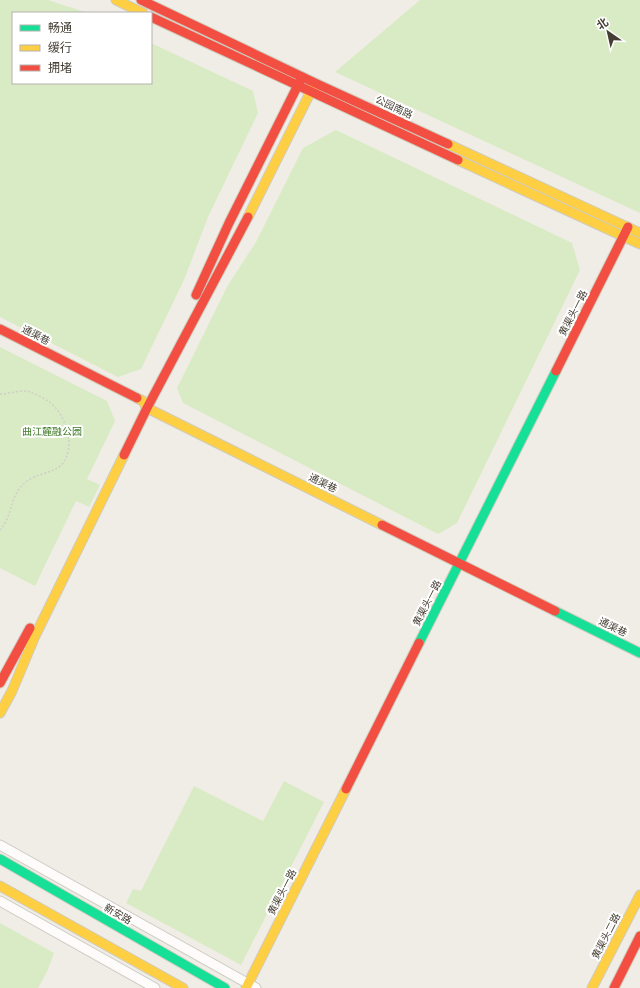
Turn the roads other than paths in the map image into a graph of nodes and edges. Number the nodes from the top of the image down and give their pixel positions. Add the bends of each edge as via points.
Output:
1 (116, 0) edge
2 (140, 0) edge
3 (141, 12) edge
4 (152, 17) edge
5 (302, 77) junction
6 (315, 83) junction
7 (297, 86) junction
8 (310, 92) junction
9 (626, 232) junction
10 (640, 233) edge
11 (640, 244) edge
12 (0, 329) edge
13 (145, 405) junction
14 (459, 563) junction
15 (640, 653) edge
16 (0, 684) edge
17 (0, 713) edge
18 (0, 845) edge
19 (0, 859) edge
20 (0, 886) edge
21 (640, 894) edge
22 (0, 901) edge
23 (640, 936) edge
24 (250, 987) edge
25 (155, 988) edge
26 (183, 988) edge
27 (225, 988) edge
28 (592, 988) edge
29 (614, 988) edge

1 - 3 street
2 - 5 street, 公园南路
4 - 7 street, 公园南路
5 - 6 street, 公园南路
5 - 7 street
6 - 8 street
6 - 9 street, 公园南路
7 - 8 street, 公园南路
7 - 13 street via 229,224
8 - 9 street, 公园南路
8 - 13 street via 241,231
9 - 10 street, 公园南路
9 - 11 street, 公园南路
9 - 14 street, 黄渠头一路
12 - 13 street, 通渠巷
13 - 14 street, 通渠巷
13 - 16 street via 97,491
13 - 17 street
14 - 15 street, 通渠巷
14 - 24 street, 黄渠头一路
18 - 24 street
19 - 27 street, 新安路
20 - 26 street
21 - 28 street, 黄渠头二路
22 - 25 street
23 - 29 street

